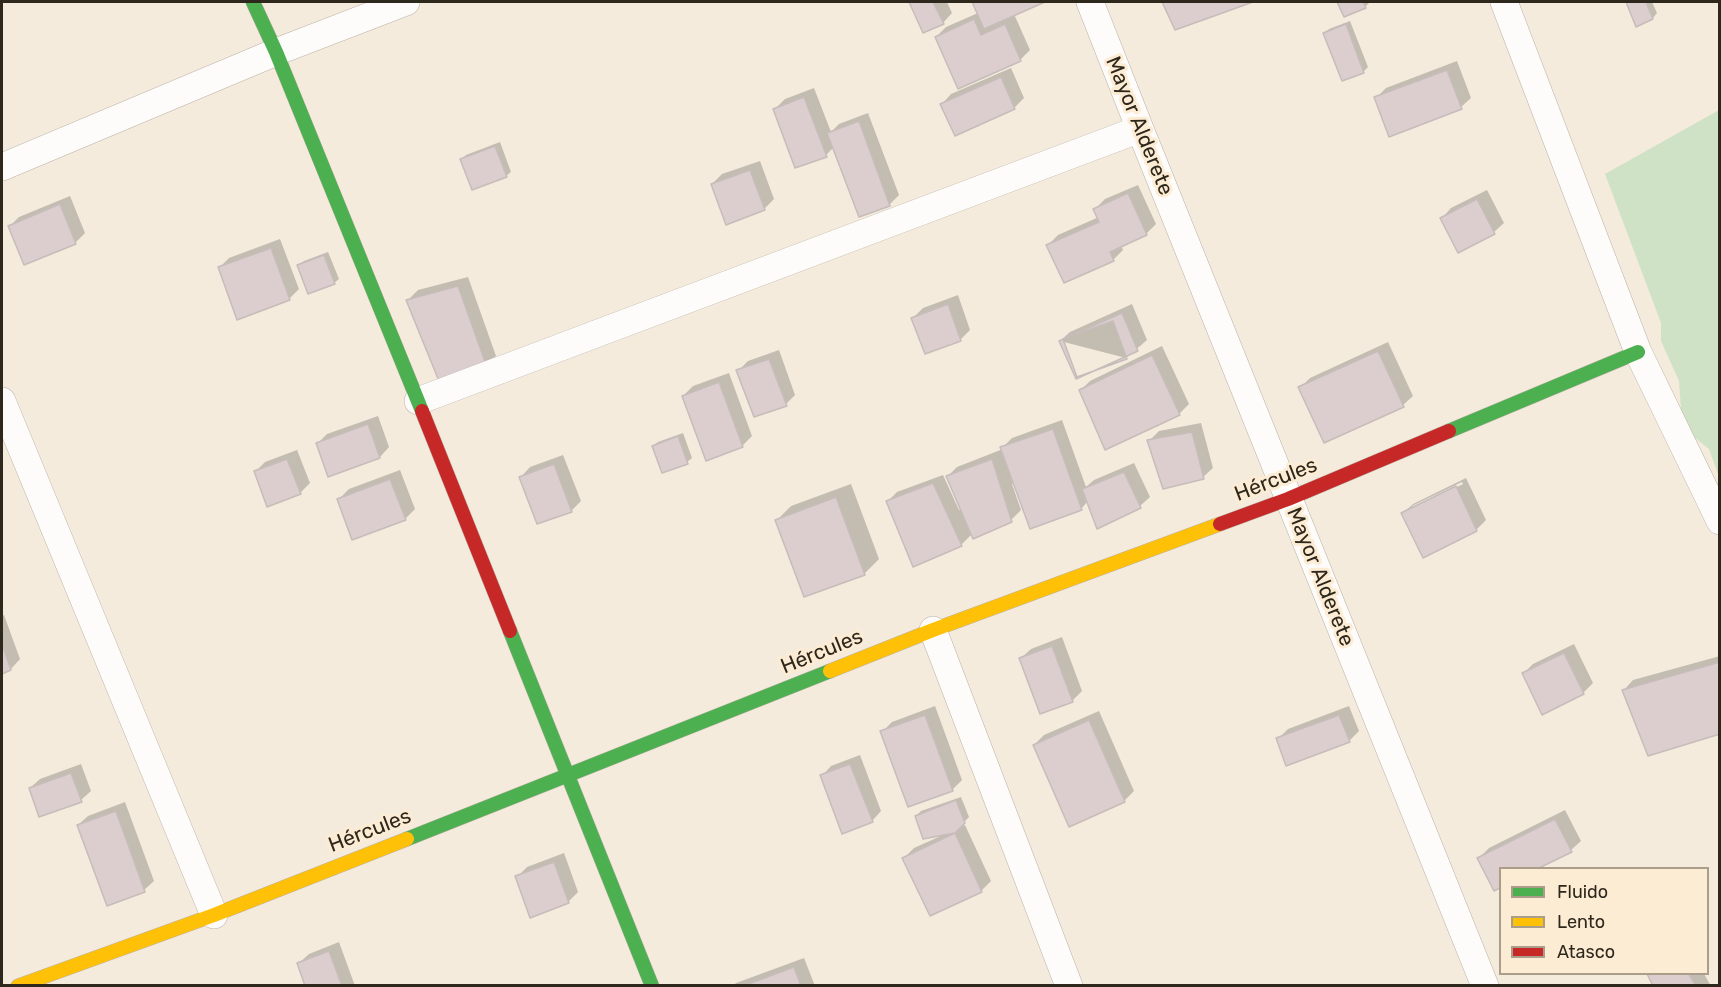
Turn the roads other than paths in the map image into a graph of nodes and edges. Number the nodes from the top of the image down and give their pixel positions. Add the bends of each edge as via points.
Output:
1 (253, 2) edge
2 (406, 2) edge
3 (1090, 2) edge
4 (1504, 2) edge
5 (276, 52) junction
6 (1140, 129) junction
7 (2, 166) edge
8 (1638, 352) junction
9 (2, 401) edge
10 (418, 401) junction
11 (1288, 499) junction
12 (1719, 522) edge
13 (933, 630) junction
14 (569, 776) junction
15 (214, 915) junction
16 (18, 986) edge
17 (652, 986) edge
18 (1069, 986) edge
19 (1485, 986) edge

1 - 5 street
2 - 5 street
3 - 6 street, Mayor Alderete
4 - 8 street
5 - 7 street
5 - 10 street
6 - 10 street
6 - 11 street, Mayor Alderete
8 - 11 street, Hércules
8 - 12 street
9 - 15 street
10 - 14 street
11 - 13 street, Hércules
11 - 19 street, Mayor Alderete
13 - 14 street, Hércules
13 - 18 street
14 - 15 street, Hércules
14 - 17 street
15 - 16 street, Hércules

